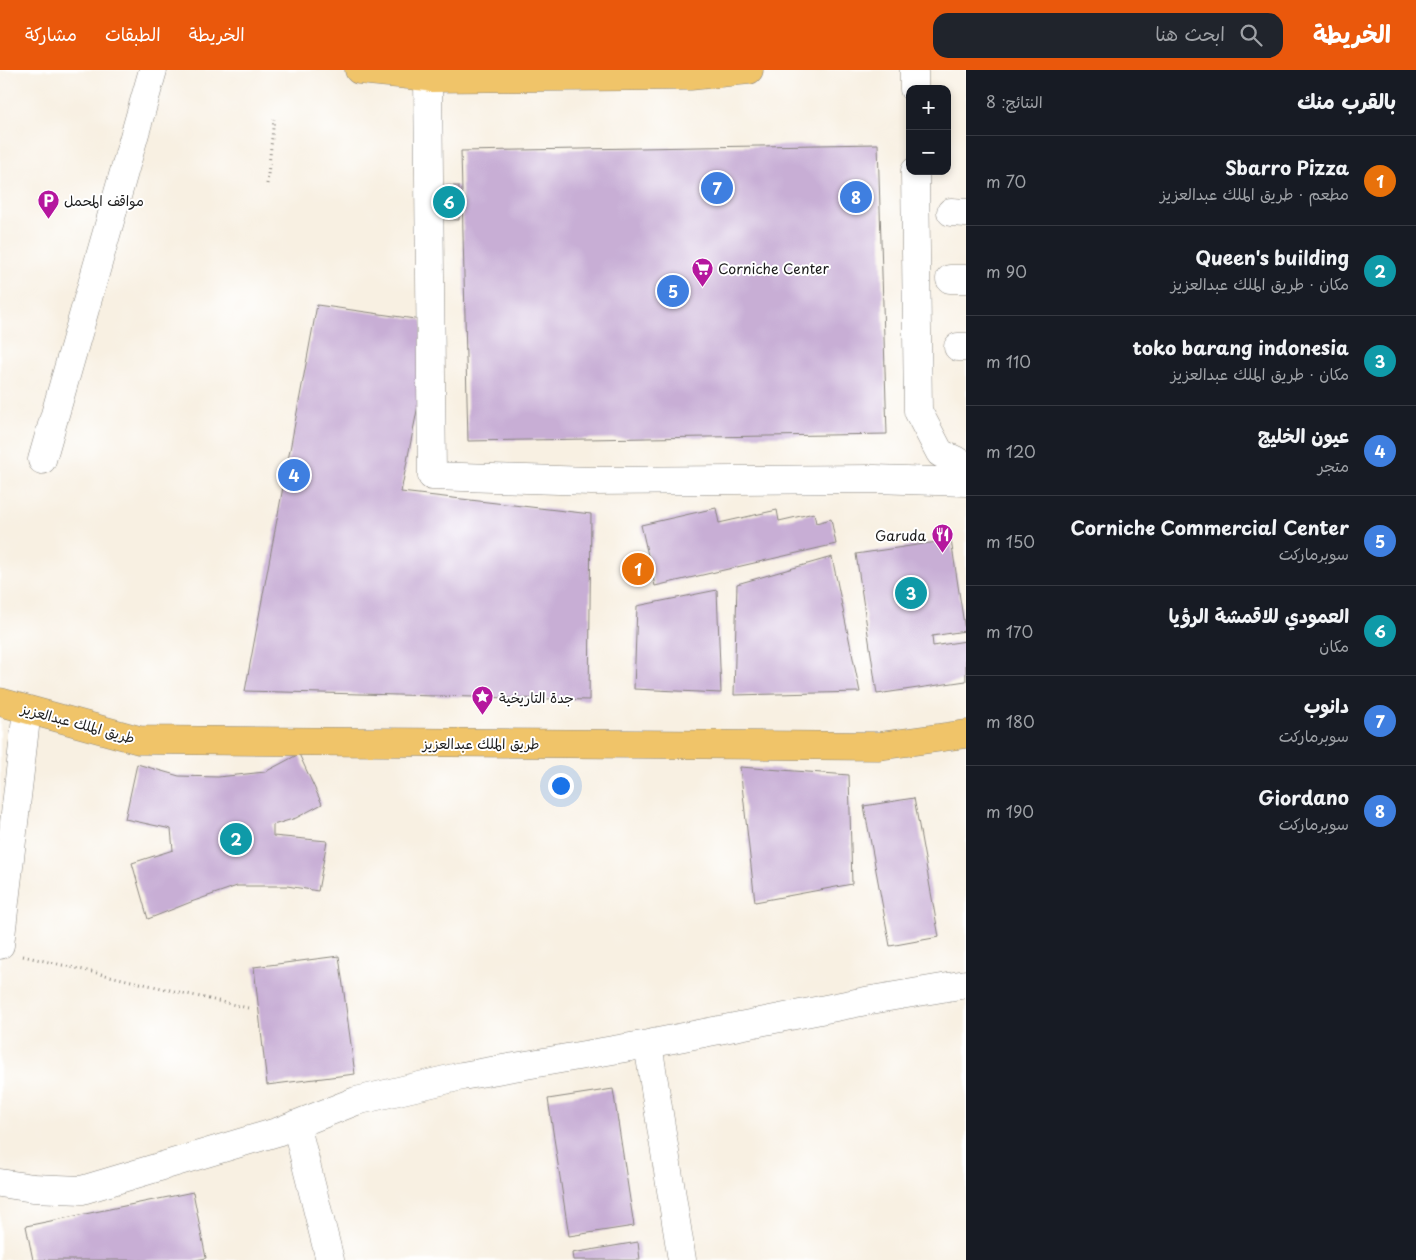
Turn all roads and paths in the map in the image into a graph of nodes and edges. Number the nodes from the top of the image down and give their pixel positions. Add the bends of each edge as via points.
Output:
1 (153, 70) edge
2 (359, 70) edge
3 (749, 70) edge
4 (914, 70) edge
5 (428, 76) junction
6 (914, 85) edge
7 (274, 118) dead end
8 (915, 175) edge
9 (267, 184) dead end
10 (42, 460) dead end
11 (966, 465) edge
12 (966, 482) edge
13 (0, 702) edge
14 (27, 710) junction
15 (966, 734) edge
16 (10, 950) edge
17 (966, 984) edge
18 (248, 1008) dead end
19 (648, 1044) junction
20 (296, 1124) junction
21 (0, 1183) edge
22 (330, 1260) edge
23 (682, 1260) edge

1 - 10 street
2 - 5 main road
3 - 5 main road via 690,76
4 - 6 street
5 - 12 street via 432,476 591,481 875,479
7 - 9 path
8 - 11 street via 918,411 940,453
13 - 14 main road, طريق الملك عبدالعزيز
14 - 15 main road, طريق الملك عبدالعزيز via 139,740 879,746
14 - 16 street
16 - 18 path
17 - 19 street
19 - 20 street via 462,1076 356,1101
19 - 23 street
20 - 21 street via 82,1190
20 - 22 street

